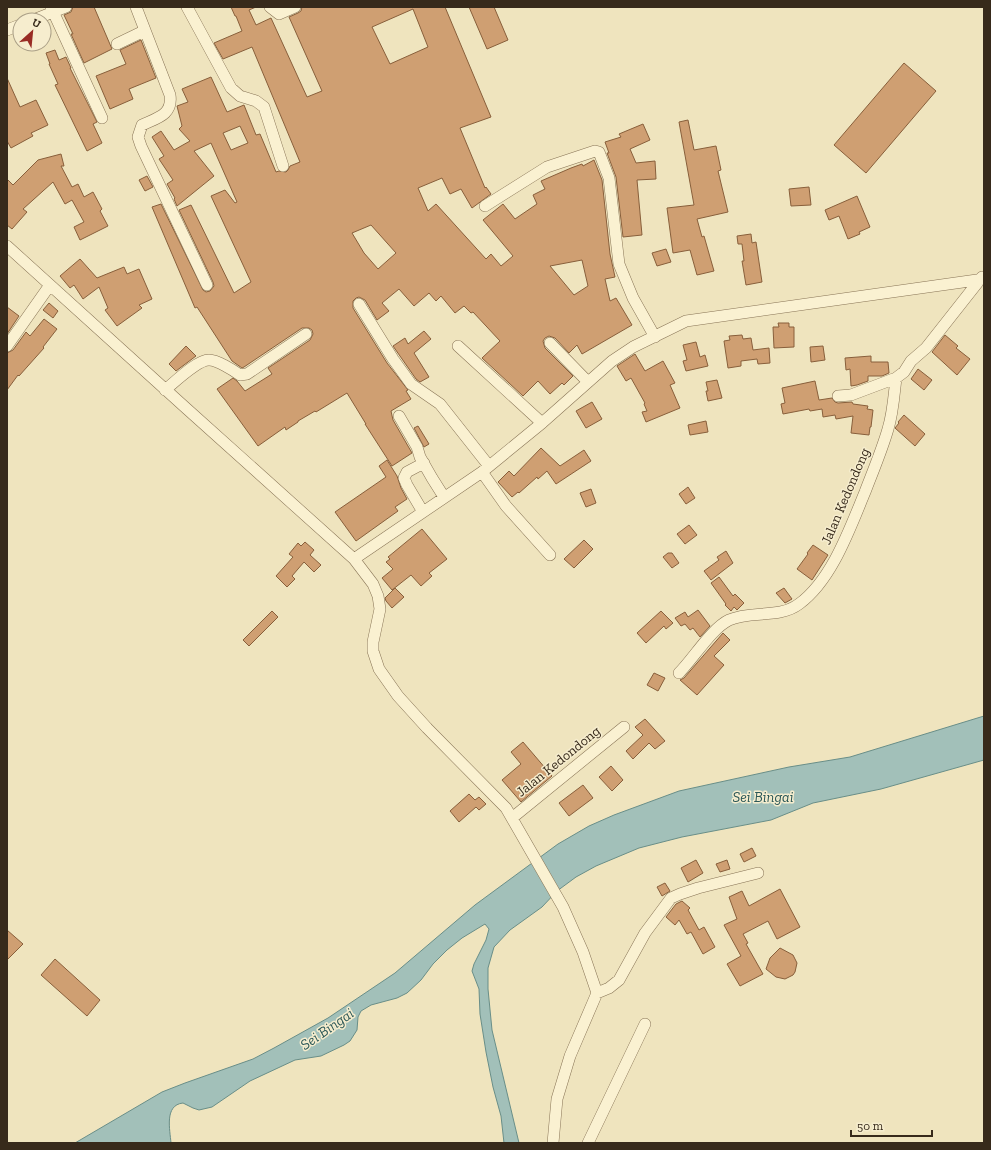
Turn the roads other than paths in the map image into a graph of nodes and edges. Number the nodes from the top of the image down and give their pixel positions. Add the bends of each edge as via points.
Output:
1 (66, 7) edge
2 (136, 7) edge
3 (187, 7) edge
4 (270, 7) edge
5 (295, 7) edge
6 (52, 10) edge
7 (144, 31) junction
8 (117, 44) dead end
9 (102, 118) dead end
10 (283, 166) dead end
11 (485, 206) dead end
12 (7, 246) edge
13 (983, 278) edge
14 (50, 285) junction
15 (207, 285) dead end
16 (359, 304) dead end
17 (306, 334) dead end
18 (656, 337) junction
19 (550, 343) dead end
20 (7, 346) edge
21 (458, 346) dead end
22 (896, 378) junction
23 (588, 382) junction
24 (165, 390) junction
25 (838, 396) dead end
26 (399, 416) dead end
27 (542, 423) junction
28 (424, 463) junction
29 (485, 469) junction
30 (444, 497) junction
31 (423, 512) junction
32 (550, 556) dead end
33 (354, 559) junction
34 (679, 673) dead end
35 (624, 726) dead end
36 (512, 818) junction
37 (758, 872) dead end
38 (598, 994) junction
39 (645, 1024) dead end
40 (553, 1143) edge
41 (588, 1143) edge

1 - 6 street
2 - 7 street
3 - 10 street via 231,88 240,96 256,101 264,107
4 - 5 street via 279,14
6 - 9 street
7 - 8 street
7 - 15 street via 171,104 166,113 142,125 138,137
11 - 18 street via 547,168 595,151 600,152 609,178 619,264 633,298
12 - 14 street
13 - 18 street via 686,321
13 - 22 street via 926,348
14 - 20 street
14 - 24 street
16 - 29 street via 411,384 440,404
17 - 24 street via 247,374 240,375 215,361 203,361
18 - 23 street via 633,347
19 - 23 street
21 - 27 street
22 - 25 street via 851,395
22 - 34 street, Jalan Kedondong via 889,428 878,458 847,536 820,582 799,604 787,610 744,616 729,621 716,630
23 - 27 street
24 - 33 street
26 - 28 street via 418,447
27 - 29 street
28 - 30 street
28 - 31 street via 407,472 404,478
29 - 30 street
29 - 32 street via 506,506
30 - 31 street
31 - 33 street
33 - 36 street via 373,584 378,596 380,609 373,651 379,669 398,696 506,808
35 - 36 street, Jalan Kedondong
36 - 38 street via 563,907
37 - 38 street via 671,898 645,933 619,980
38 - 40 street via 570,1056 557,1099
39 - 41 street

